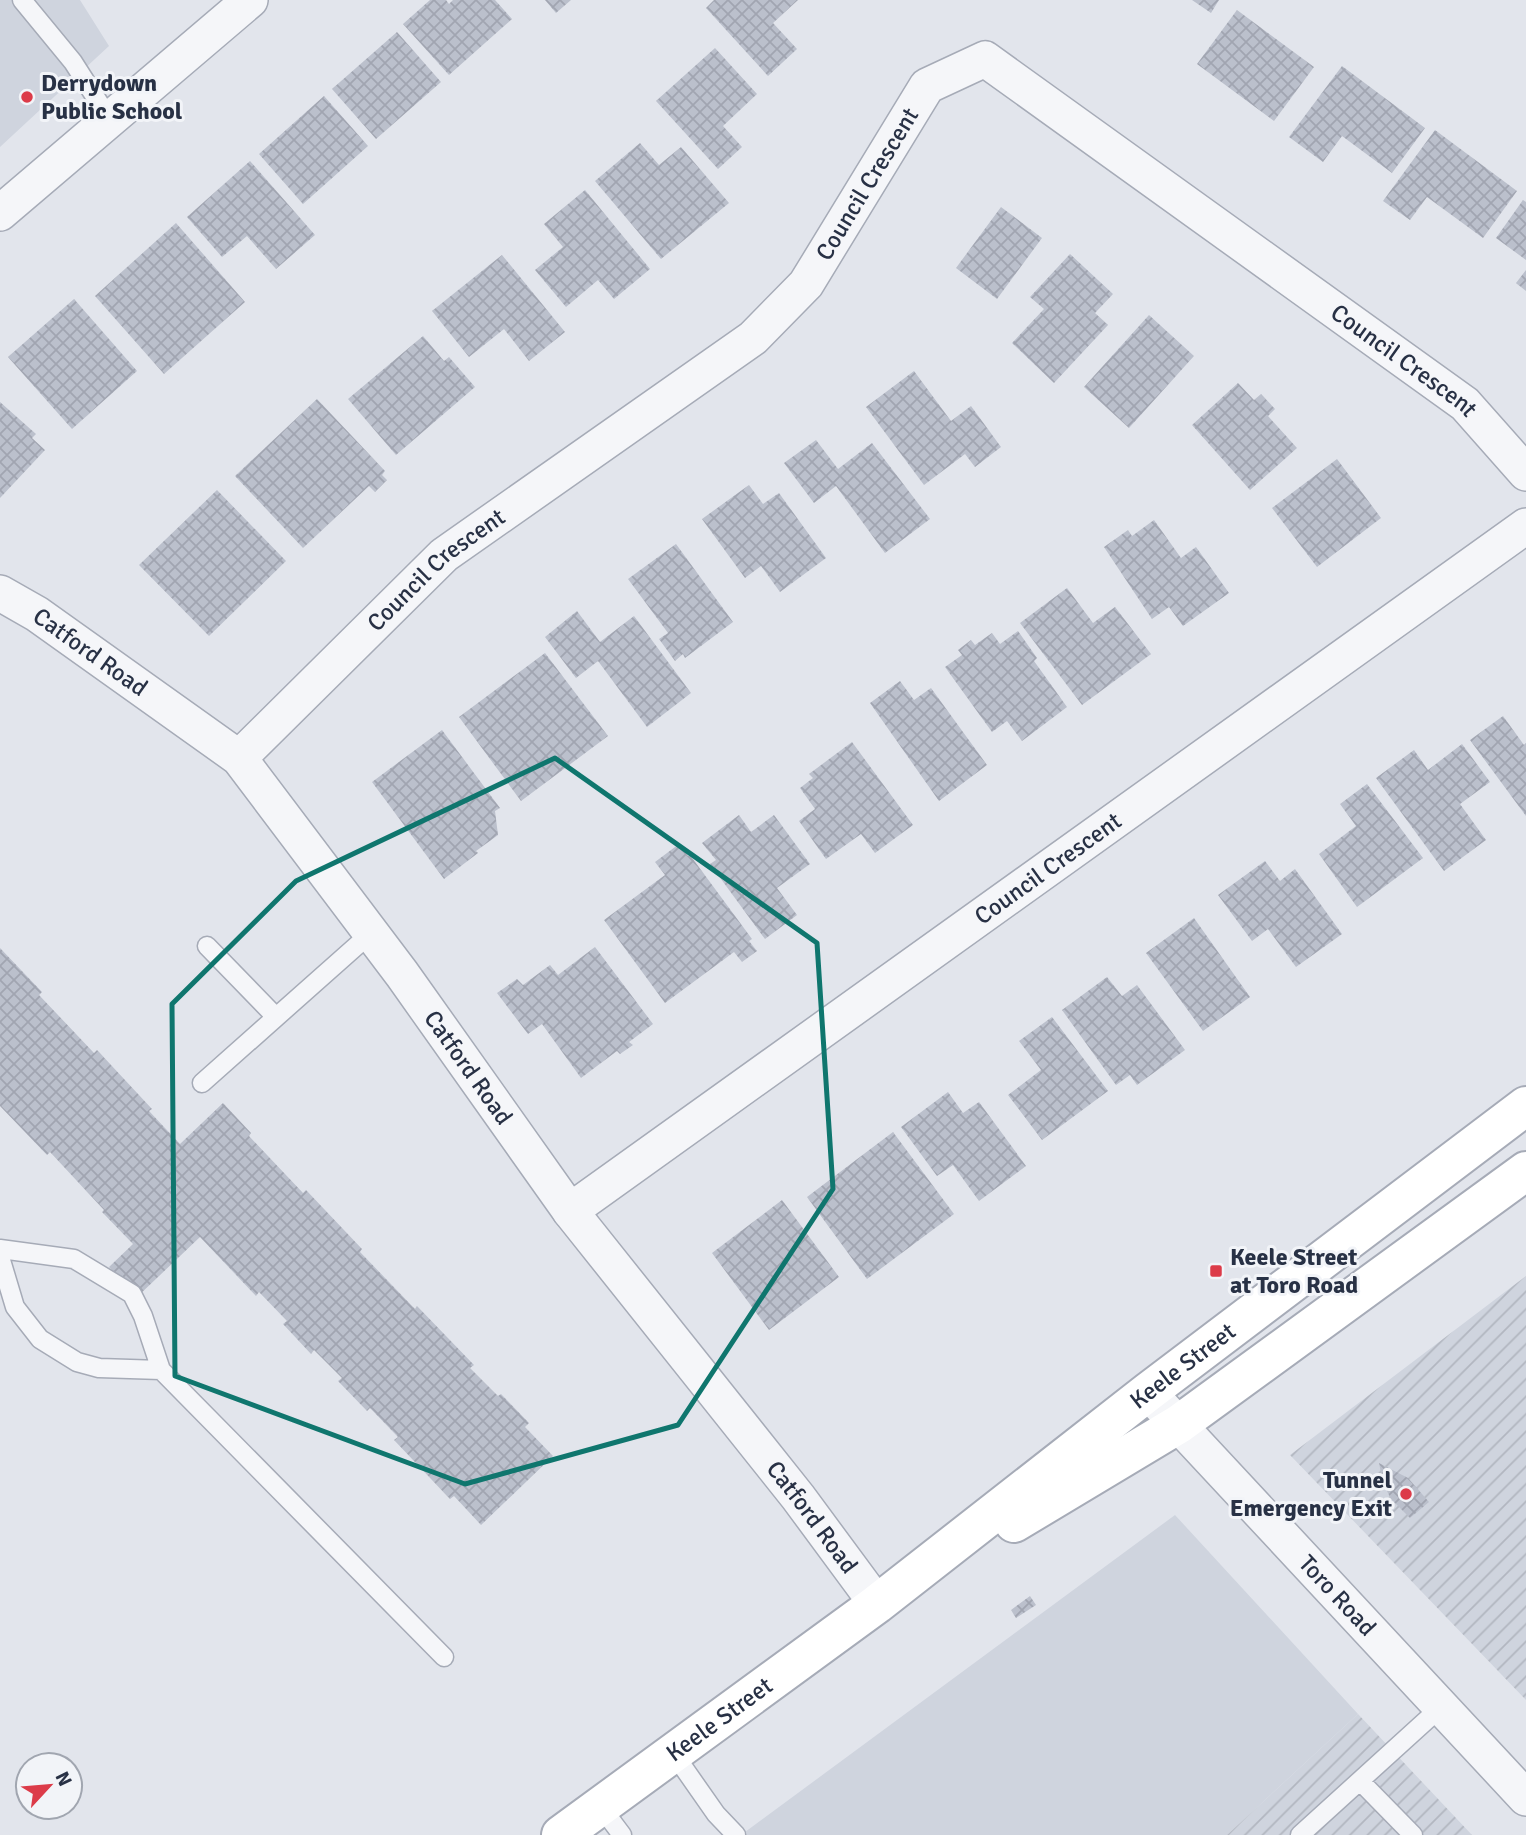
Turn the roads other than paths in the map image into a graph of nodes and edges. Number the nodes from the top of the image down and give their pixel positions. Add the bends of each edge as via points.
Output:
1 (22, 0) edge
2 (250, 0) edge
3 (110, 120) junction
4 (0, 213) edge
5 (1526, 473) edge
6 (1526, 526) edge
7 (0, 593) edge
8 (239, 758) junction
9 (371, 933) junction
10 (207, 946) dead end
11 (276, 1017) junction
12 (202, 1083) dead end
13 (1526, 1106) edge
14 (1526, 1171) edge
15 (570, 1211) junction
16 (0, 1249) edge
17 (0, 1257) edge
18 (161, 1370) junction
19 (1148, 1392) junction
20 (1179, 1424) junction
21 (877, 1604) junction
22 (444, 1657) dead end
23 (1441, 1707) junction
24 (674, 1754) junction
25 (1360, 1781) junction
26 (1526, 1798) edge
27 (611, 1821) edge
28 (561, 1835) edge
29 (736, 1835) edge
30 (1300, 1835) edge
31 (1413, 1835) edge

1 - 3 lane via 73,62
2 - 3 street
3 - 4 street
5 - 8 street, Council Crescent via 1465,404 985,59 927,86 806,284 753,338 444,555
6 - 15 street, Council Crescent
7 - 8 street, Catford Road via 37,614
8 - 9 street, Catford Road
9 - 11 lane
9 - 15 street, Catford Road
10 - 11 lane
11 - 12 lane
13 - 19 main road, Keele Street
14 - 20 main road, Keele Street
15 - 21 street, Catford Road via 807,1508
16 - 18 lane via 74,1259 131,1294
17 - 18 lane via 16,1307 40,1339 76,1362 99,1368
18 - 22 lane
19 - 20 street, Toro Road
19 - 21 main road, Keele Street
20 - 21 main road, Keele Street
20 - 23 street, Toro Road
21 - 24 main road, Keele Street
23 - 25 lane
23 - 26 street, Toro Road
24 - 27 main road, Keele Street
24 - 29 lane
25 - 30 lane
25 - 31 lane
27 - 28 main road, Keele Street

